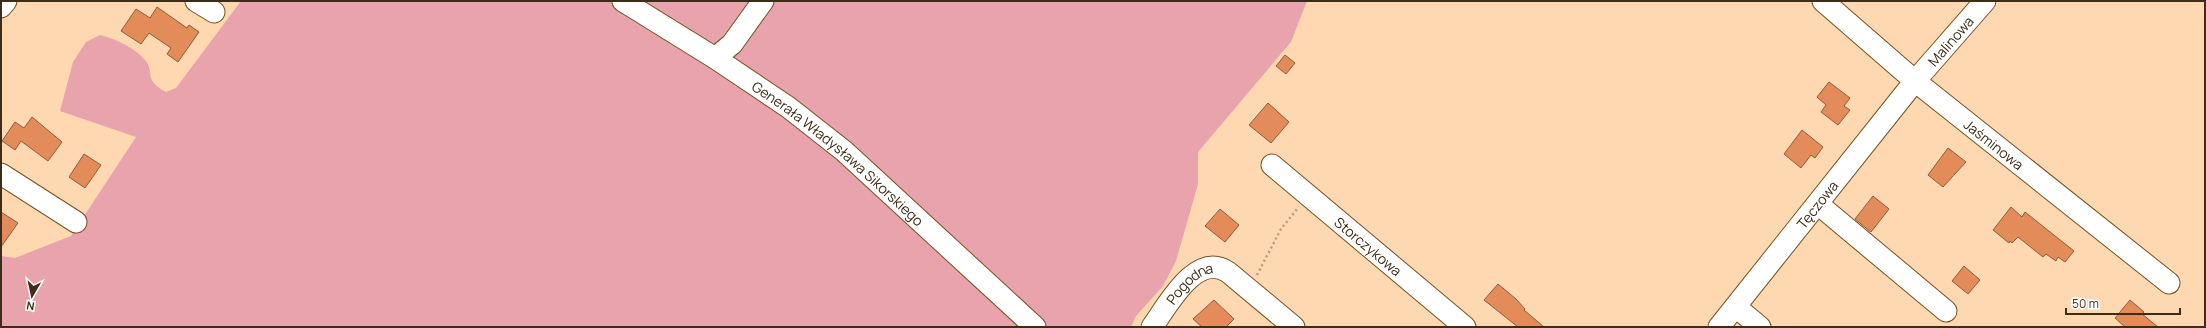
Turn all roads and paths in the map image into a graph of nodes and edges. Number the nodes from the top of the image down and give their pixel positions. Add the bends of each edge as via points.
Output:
1 (6, 1) edge
2 (196, 1) edge
3 (623, 1) edge
4 (763, 1) edge
5 (1823, 1) edge
6 (1986, 1) edge
7 (1, 8) edge
8 (214, 12) dead end
9 (715, 58) junction
10 (1915, 81) junction
11 (1272, 165) dead end
12 (1, 174) edge
13 (1300, 188) junction
14 (1818, 204) junction
15 (76, 222) dead end
16 (2169, 283) dead end
17 (1245, 286) junction
18 (1736, 307) junction
19 (1946, 311) dead end
20 (1035, 327) edge
21 (1152, 327) edge
22 (1294, 327) edge
23 (1465, 327) edge
24 (1719, 327) edge
25 (1760, 327) edge

1 - 7 street
2 - 8 street
3 - 9 street, Generała Władysława Sikorskiego
4 - 9 street via 732,44
5 - 10 street, Jaśminowa
6 - 10 street, Malinowa
9 - 20 street, Generała Władysława Sikorskiego via 788,107 844,151
10 - 14 street, Tęczowa
10 - 16 street, Jaśminowa
11 - 13 street, Storczykowa
12 - 15 street
13 - 17 path via 1298,208 1281,229 1261,270
13 - 23 street, Storczykowa
14 - 18 street, Tęczowa
14 - 19 street
17 - 21 street, Pogodna via 1222,267 1212,266 1200,270 1187,279
17 - 22 street, Pogodna
18 - 24 street, Tęczowa
18 - 25 street

